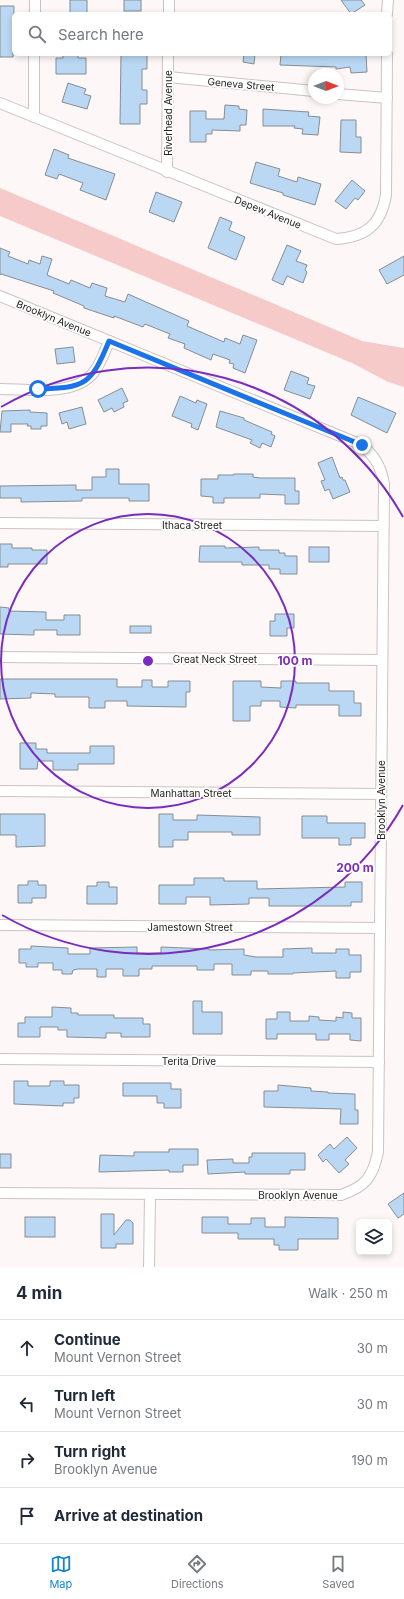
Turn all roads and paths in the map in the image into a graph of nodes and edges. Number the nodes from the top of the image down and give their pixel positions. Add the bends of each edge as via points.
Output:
1 (35, 0) edge
2 (169, 0) edge
3 (388, 0) edge
4 (35, 12) edge
5 (168, 12) edge
6 (387, 12) edge
7 (34, 56) edge
8 (168, 56) edge
9 (387, 56) edge
10 (168, 78) junction
11 (308, 91) edge
12 (344, 94) edge
13 (387, 98) junction
14 (0, 103) edge
15 (34, 117) junction
16 (167, 172) junction
17 (0, 296) edge
18 (109, 341) junction
19 (0, 389) edge
20 (0, 523) edge
21 (383, 526) junction
22 (0, 657) edge
23 (382, 660) junction
24 (0, 791) edge
25 (381, 794) junction
26 (0, 925) edge
27 (380, 928) junction
28 (0, 1059) edge
29 (379, 1062) junction
30 (0, 1193) edge
31 (150, 1194) junction
32 (149, 1267) edge

1 - 4 street
2 - 5 street
3 - 6 street
7 - 15 street
8 - 10 street, Riverhead Avenue
9 - 13 street, Depew Avenue
10 - 11 street, Geneva Street
10 - 16 street, Riverhead Avenue
12 - 13 street
13 - 16 street, Depew Avenue via 384,207 372,227 352,238 336,239
14 - 15 street, Depew Avenue
15 - 16 street, Depew Avenue
17 - 18 street, Brooklyn Avenue
18 - 19 street via 94,372 83,382 69,388
18 - 21 street, Brooklyn Avenue via 362,445 373,455 381,469 384,484
20 - 21 street, Ithaca Street
21 - 23 street, Brooklyn Avenue
22 - 23 street, Great Neck Street
23 - 25 street, Brooklyn Avenue
24 - 25 street, Manhattan Street
25 - 27 street, Brooklyn Avenue
26 - 27 street, Jamestown Street
27 - 29 street, Brooklyn Avenue
28 - 29 street, Terita Drive
29 - 31 street, Brooklyn Avenue via 378,1152 375,1167 367,1180 355,1190 341,1195
30 - 31 street, Brooklyn Avenue
31 - 32 street

